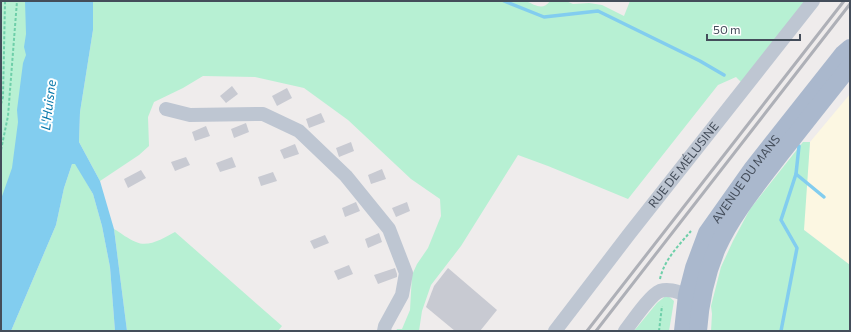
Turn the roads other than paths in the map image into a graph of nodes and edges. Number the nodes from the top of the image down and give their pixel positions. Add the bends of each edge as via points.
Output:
1 (813, 1) edge
2 (850, 48) edge
3 (850, 66) edge
4 (166, 109) dead end
5 (687, 295) junction
6 (384, 331) edge
7 (555, 331) edge
8 (625, 331) edge
9 (683, 331) edge
10 (698, 331) edge

1 - 7 street, RUE DE MÉLUSINE
2 - 5 main road, AVENUE DU MANS via 753,168 707,233
3 - 10 main road, AVENUE DU MANS via 760,180 731,223 709,271 702,297
4 - 6 street via 190,115 263,114 299,131 346,176 389,229 406,273 402,295
5 - 8 street via 674,290 658,292
5 - 9 main road, AVENUE DU MANS

